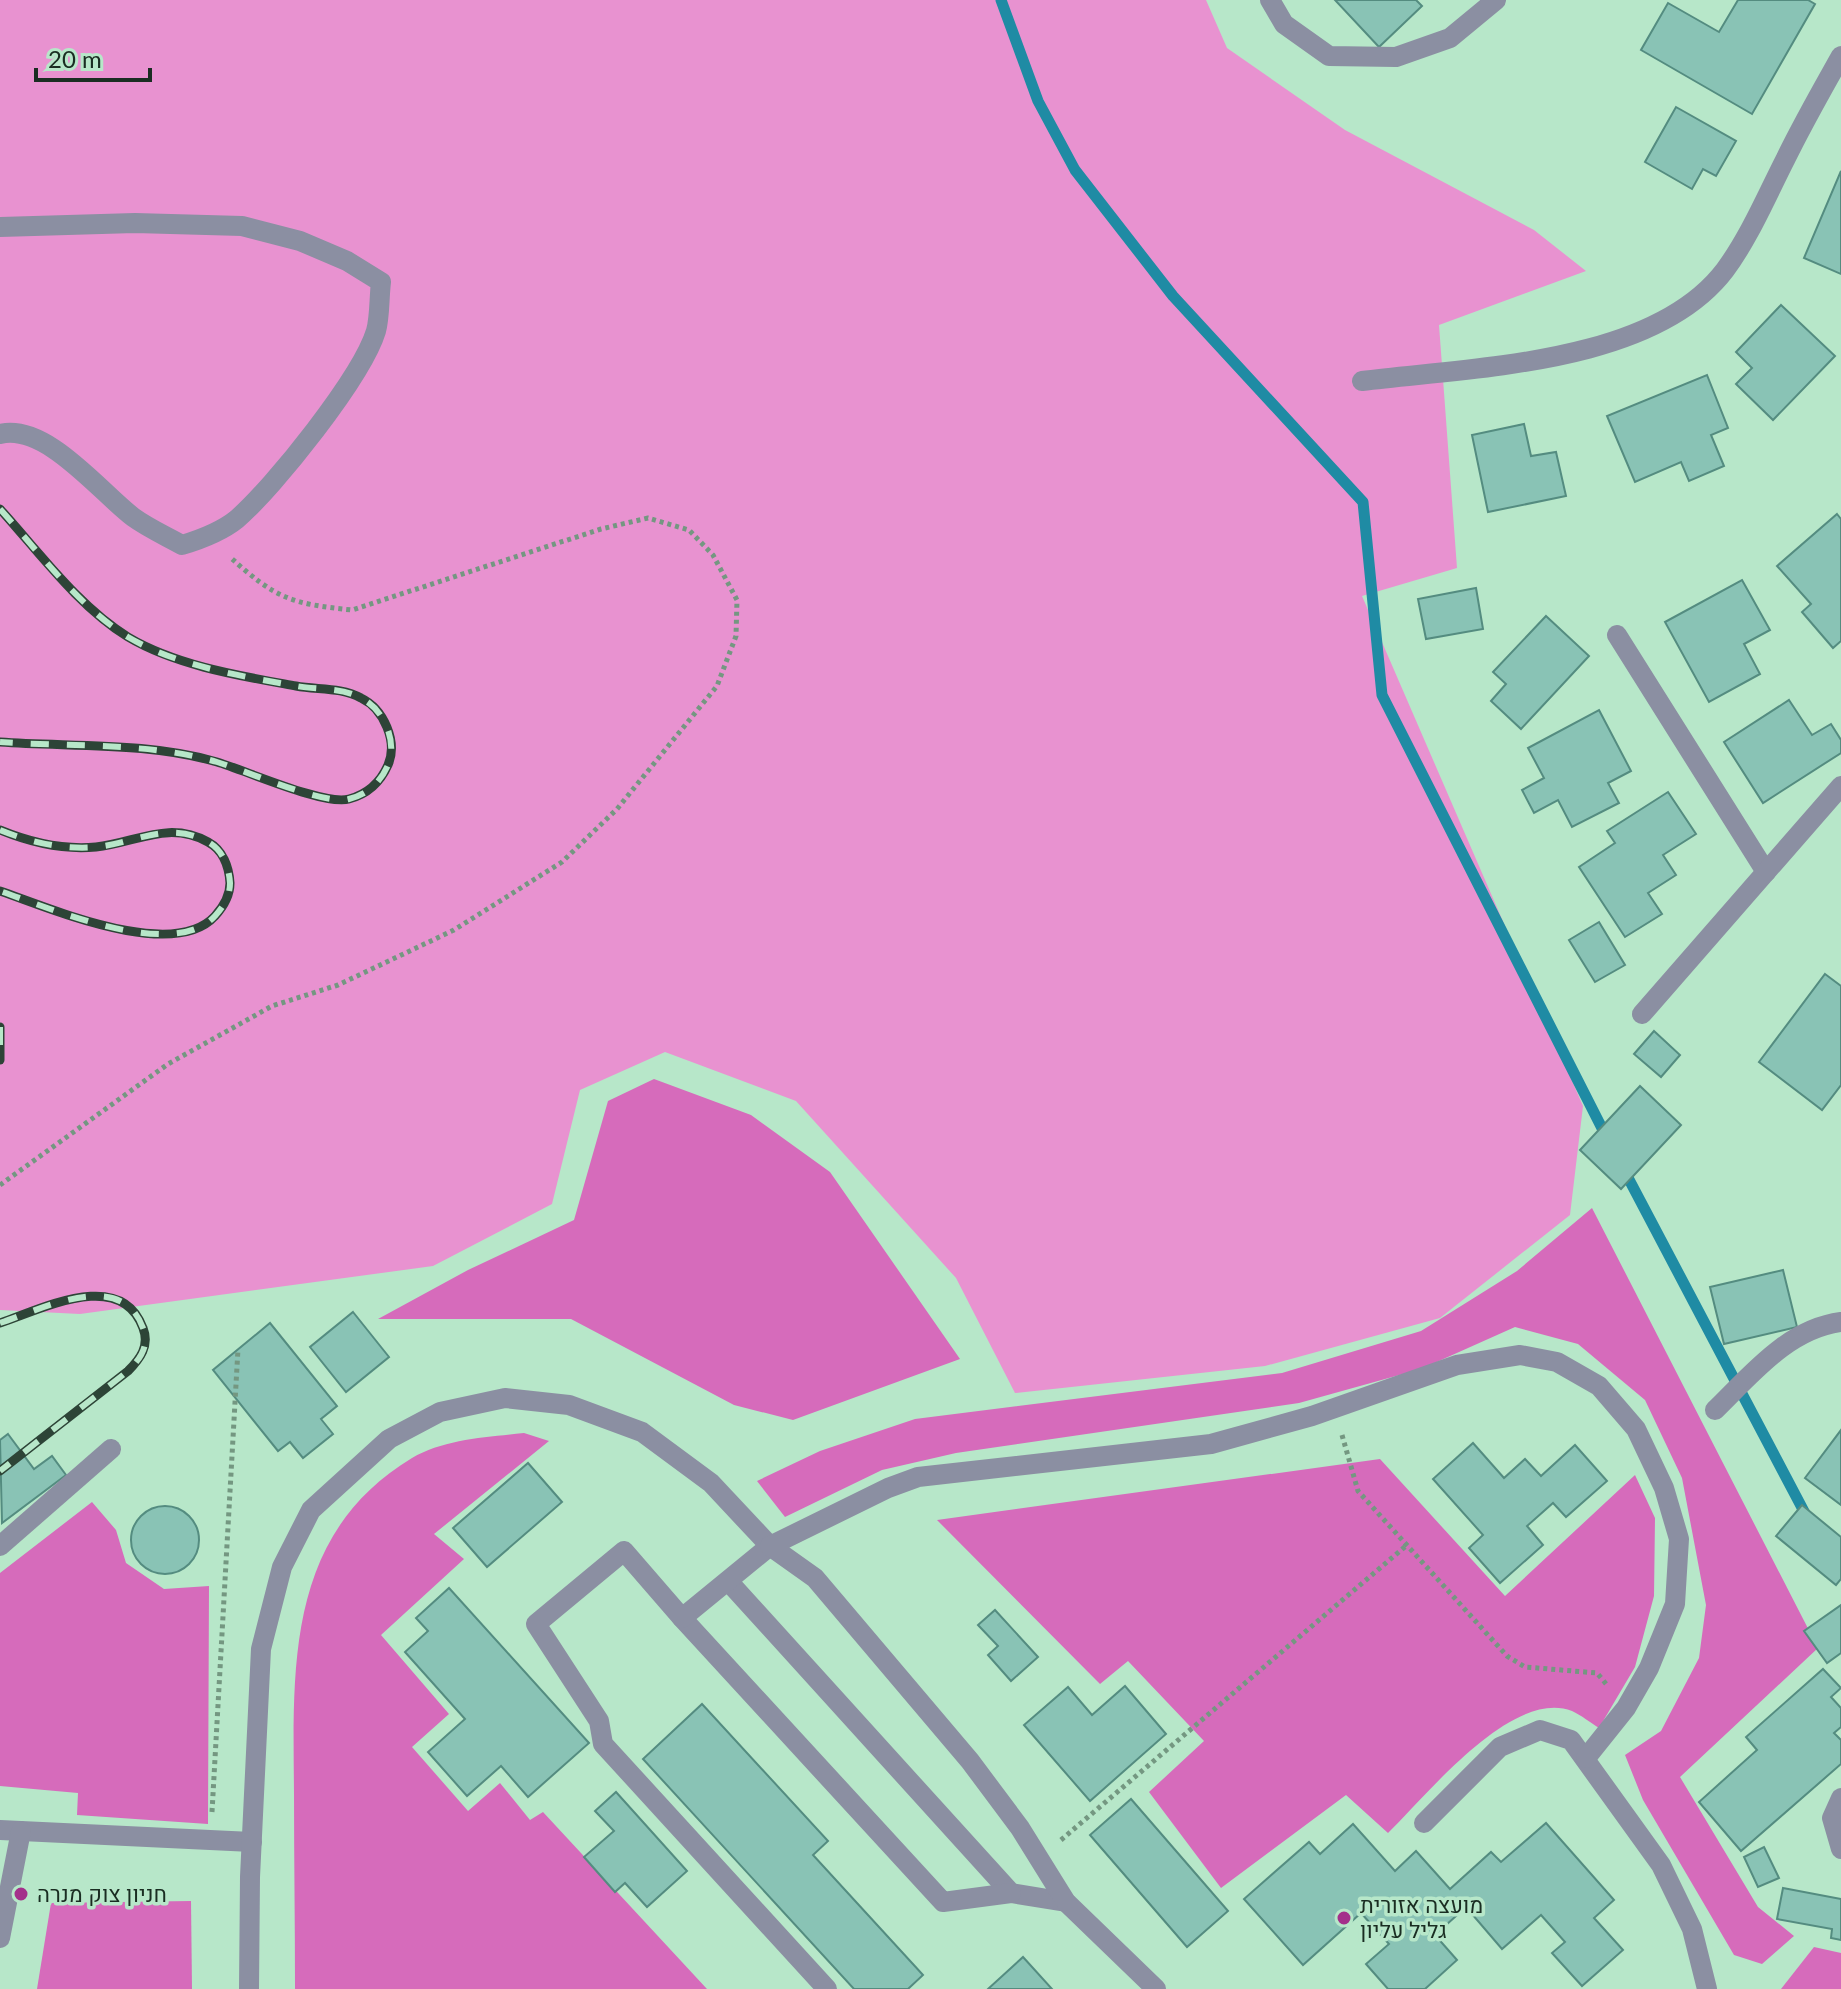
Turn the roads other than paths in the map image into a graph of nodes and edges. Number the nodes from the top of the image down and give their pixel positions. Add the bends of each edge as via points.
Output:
1 (1270, 0) edge
2 (1496, 0) edge
3 (1841, 56) edge
4 (0, 227) edge
5 (1362, 381) dead end
6 (0, 434) edge
7 (1617, 635) dead end
8 (1841, 786) edge
9 (1766, 872) junction
10 (1642, 1014) dead end
11 (1841, 1322) edge
12 (1715, 1410) dead end
13 (111, 1449) dead end
14 (0, 1546) edge
15 (770, 1546) junction
16 (728, 1581) junction
17 (682, 1618) junction
18 (1586, 1758) junction
19 (1841, 1798) edge
20 (1424, 1823) dead end
21 (0, 1830) edge
22 (21, 1831) junction
23 (252, 1842) junction
24 (1841, 1849) edge
25 (1011, 1893) junction
26 (1066, 1902) junction
27 (0, 1938) edge
28 (249, 1989) edge
29 (827, 1989) edge
30 (1156, 1989) edge
31 (1707, 1989) edge

1 - 2 street via 1284,24 1329,56 1396,57 1450,38
3 - 5 street via 1755,221 1724,271 1684,310 1578,353
4 - 6 street via 242,226 300,241 381,282 376,331 346,387 237,519 208,537 182,545 134,517 40,441 14,431
7 - 9 street
8 - 9 street
9 - 10 street
11 - 12 street via 1820,1325 1779,1349
13 - 14 street
15 - 16 street
15 - 18 street via 918,1477 1211,1444 1334,1409 1457,1365 1520,1355 1557,1362 1599,1386 1636,1429 1664,1488 1679,1539 1675,1604 1649,1668 1626,1708
15 - 23 street via 711,1483 642,1432 569,1405 505,1398 440,1412 389,1439 311,1510 282,1567 261,1649
15 - 26 street via 815,1578 970,1761
16 - 17 street
16 - 25 street
17 - 25 street via 943,1902
17 - 29 street via 624,1551 536,1624 599,1721 603,1744
18 - 20 street via 1571,1740 1540,1730 1500,1747
18 - 31 street via 1661,1865 1692,1929
19 - 24 street via 1832,1818
21 - 22 street
22 - 23 street
22 - 27 street
23 - 28 street
25 - 26 street
26 - 30 street

